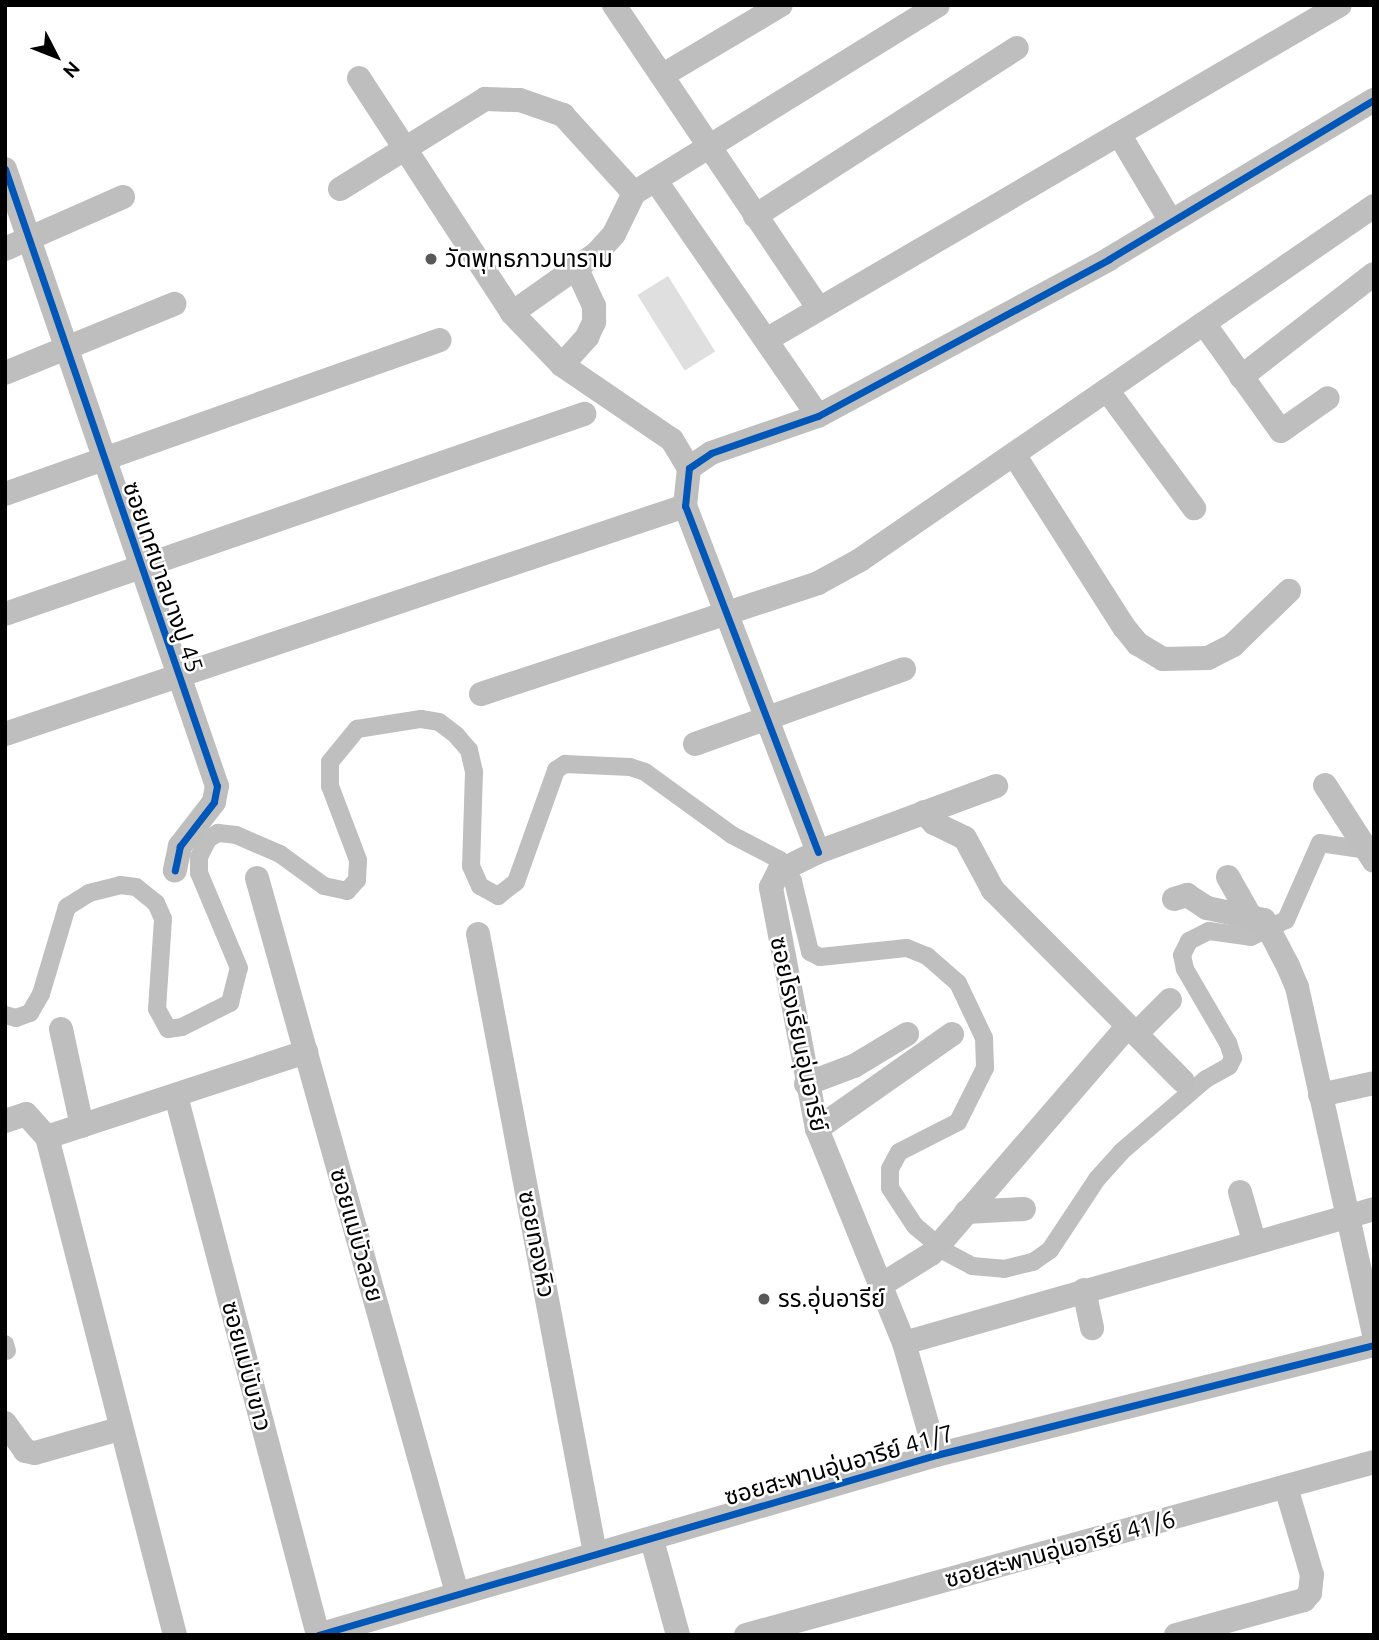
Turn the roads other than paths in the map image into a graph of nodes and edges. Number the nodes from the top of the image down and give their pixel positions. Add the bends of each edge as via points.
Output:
1 (614, 5) edge
2 (781, 5) edge
3 (938, 5) edge
4 (1340, 5) edge
5 (1017, 48) dead end
6 (663, 75) junction
7 (359, 78) dead end
8 (1374, 100) edge
9 (1119, 134) junction
10 (707, 146) junction
11 (404, 148) junction
12 (5, 169) edge
13 (656, 181) junction
14 (341, 189) dead end
15 (634, 193) junction
16 (123, 197) dead end
17 (1374, 206) edge
18 (755, 216) junction
19 (1170, 220) junction
20 (30, 239) junction
21 (5, 249) edge
22 (576, 267) junction
23 (1374, 274) edge
24 (174, 304) dead end
25 (818, 307) junction
26 (512, 313) junction
27 (1205, 325) junction
28 (768, 339) junction
29 (439, 340) dead end
30 (65, 349) junction
31 (562, 365) junction
32 (5, 373) edge
33 (1241, 377) junction
34 (1107, 390) junction
35 (1328, 398) dead end
36 (584, 414) dead end
37 (818, 416) junction
38 (1015, 456) junction
39 (102, 458) junction
40 (689, 468) junction
41 (5, 494) edge
42 (685, 506) junction
43 (1194, 508) dead end
44 (139, 569) junction
45 (1289, 592) dead end
46 (5, 614) edge
47 (726, 615) junction
48 (904, 668) dead end
49 (176, 675) junction
50 (481, 694) dead end
51 (765, 720) junction
52 (5, 734) edge
53 (695, 744) dead end
54 (1325, 785) dead end
55 (996, 786) dead end
56 (924, 812) junction
57 (818, 852) junction
58 (1369, 854) edge
59 (175, 870) dead end
60 (1228, 877) dead end
61 (257, 878) dead end
62 (1174, 899) dead end
63 (1264, 927) junction
64 (478, 934) dead end
65 (1170, 1000) dead end
66 (61, 1029) dead end
67 (1132, 1030) junction
68 (907, 1034) dead end
69 (952, 1034) dead end
70 (306, 1052) junction
71 (1183, 1081) dead end
72 (1374, 1083) edge
73 (806, 1084) junction
74 (176, 1096) junction
75 (1320, 1096) junction
76 (5, 1121) edge
77 (82, 1125) junction
78 (817, 1129) junction
79 (47, 1137) junction
80 (1240, 1192) dead end
81 (1024, 1209) dead end
82 (1374, 1209) edge
83 (966, 1212) junction
84 (1346, 1215) junction
85 (1254, 1241) junction
86 (881, 1285) junction
87 (1084, 1290) junction
88 (1092, 1328) dead end
89 (1374, 1334) edge
90 (904, 1343) junction
91 (1374, 1345) edge
92 (5, 1423) edge
93 (119, 1429) junction
94 (936, 1455) junction
95 (1374, 1462) edge
96 (1286, 1486) junction
97 (652, 1540) junction
98 (596, 1553) junction
99 (457, 1593) junction
100 (175, 1635) edge
101 (318, 1635) edge
102 (678, 1635) edge
103 (746, 1635) edge
104 (1176, 1635) edge

1 - 6 street
2 - 6 street
3 - 10 street
4 - 9 street
5 - 18 street
6 - 10 street
7 - 11 street
8 - 19 street
9 - 19 street
9 - 25 street
10 - 13 street
10 - 18 street
11 - 14 street
11 - 15 street via 485,99 520,100 563,116
11 - 26 street
12 - 20 street, ซอยเทศบาลบางปู 45
13 - 15 street
13 - 28 street
15 - 22 street via 614,234
16 - 20 street
17 - 27 street
18 - 25 street
19 - 37 street via 1109,258
20 - 21 street
20 - 30 street, ซอยเทศบาลบางปู 45
22 - 26 street
22 - 31 street via 594,306 594,322
23 - 33 street
24 - 30 street
25 - 28 street
26 - 31 street
27 - 33 street
27 - 34 street
28 - 37 street
29 - 39 street
30 - 32 street
30 - 39 street, ซอยเทศบาลบางปู 45
31 - 40 street via 660,429
33 - 35 street via 1281,431
34 - 38 street
34 - 43 street
36 - 44 street
37 - 40 street via 711,453
38 - 45 street via 1124,627 1138,644 1163,659 1208,658 1233,645
38 - 47 street via 860,560 818,583
39 - 41 street
39 - 44 street, ซอยเทศบาลบางปู 45
40 - 42 street
42 - 47 street
42 - 49 street
44 - 46 street
44 - 49 street, ซอยเทศบาลบางปู 45
47 - 50 street
47 - 51 street
48 - 51 street
49 - 52 street
49 - 59 street, ซอยเทศบาลบางปู 45 via 217,786 214,802 180,846
51 - 53 street
51 - 57 street
54 - 58 street
55 - 56 street, ซอยโรงเรียนอุ่นอารีย์
56 - 57 street, ซอยโรงเรียนอุ่นอารีย์
56 - 67 street via 934,823 965,838 993,890
57 - 73 street, ซอยโรงเรียนอุ่นอารีย์ via 772,880
60 - 63 street
61 - 70 street, ซอยแม่บัวลอย
62 - 63 street via 1187,895 1207,908
63 - 75 street via 1297,988
64 - 98 street, ซอยทองหิว
65 - 67 street
66 - 77 street
67 - 71 street
67 - 83 street
68 - 73 street via 853,1066
69 - 78 street
70 - 74 street
70 - 99 street, ซอยแม่บัวลอย
72 - 75 street
73 - 78 street, ซอยโรงเรียนอุ่นอารีย์
74 - 77 street
74 - 101 street, ซอยแม่บับขาว
75 - 84 street
76 - 79 street via 26,1114
77 - 79 street
78 - 86 street, ซอยโรงเรียนอุ่นอารีย์
79 - 93 street
80 - 85 street
81 - 83 street
82 - 84 street
83 - 86 street via 937,1247
84 - 85 street
84 - 89 street
85 - 87 street
86 - 90 street, ซอยโรงเรียนอุ่นอารีย์
87 - 88 street
87 - 90 street
90 - 94 street, ซอยโรงเรียนอุ่นอารีย์
91 - 94 street, ซอยสะพานอุ่นอารีย์ 41/7
92 - 93 street via 26,1451 35,1453
93 - 100 street
94 - 97 street, ซอยสะพานอุ่นอารีย์ 41/7
95 - 96 street, ซอยสะพานอุ่นอารีย์ 41/6
96 - 103 street, ซอยสะพานอุ่นอารีย์ 41/6
96 - 104 street via 1312,1575 1310,1593 1304,1600
97 - 98 street, ซอยสะพานอุ่นอารีย์ 41/7
97 - 102 street
98 - 99 street, ซอยสะพานอุ่นอารีย์ 41/7
99 - 101 street, ซอยสะพานอุ่นอารีย์ 41/7

